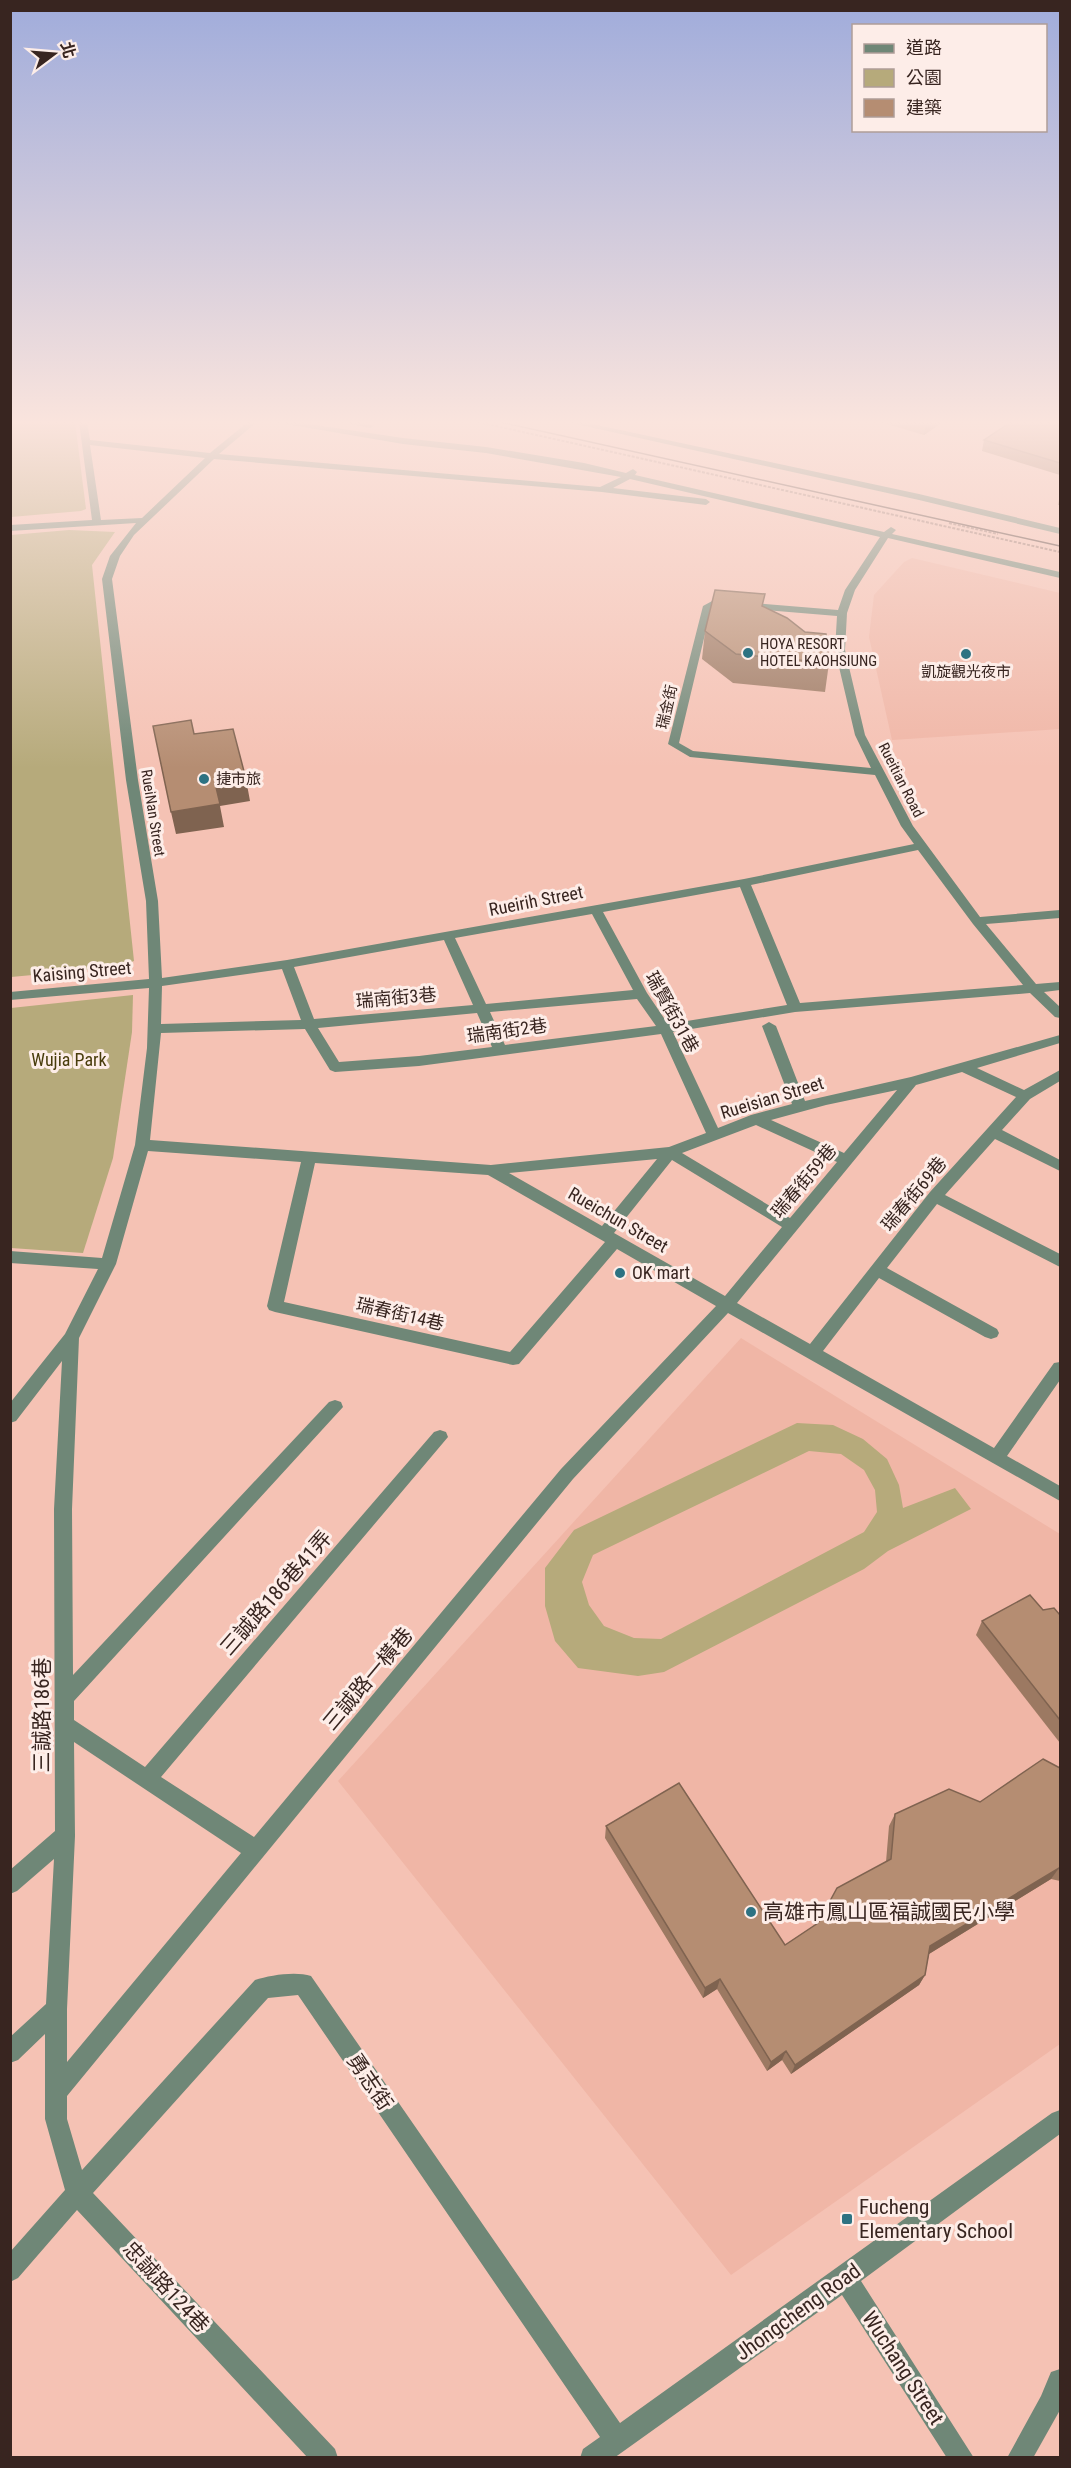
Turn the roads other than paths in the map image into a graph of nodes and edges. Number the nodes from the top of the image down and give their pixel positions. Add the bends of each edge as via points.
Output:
1 (128, 537) edge
2 (883, 537) edge
3 (923, 537) edge
4 (1060, 574) edge
5 (843, 613) junction
6 (879, 772) junction
7 (921, 846) junction
8 (744, 884) junction
9 (594, 908) junction
10 (1060, 915) edge
11 (977, 921) junction
12 (448, 936) junction
13 (287, 964) junction
14 (156, 983) junction
15 (1060, 986) edge
16 (1033, 988) junction
17 (641, 994) junction
18 (10, 996) edge
19 (483, 1008) junction
20 (795, 1008) junction
21 (1060, 1014) edge
22 (309, 1024) junction
23 (769, 1026) dead end
24 (155, 1029) junction
25 (665, 1029) junction
26 (1060, 1039) edge
27 (500, 1049) junction
28 (963, 1067) junction
29 (1060, 1075) edge
30 (911, 1082) junction
31 (1025, 1096) junction
32 (800, 1107) junction
33 (756, 1119) junction
34 (993, 1132) junction
35 (714, 1135) junction
36 (142, 1145) junction
37 (670, 1152) junction
38 (309, 1156) junction
39 (846, 1160) junction
40 (1060, 1166) edge
41 (491, 1170) junction
42 (935, 1196) junction
43 (792, 1226) junction
44 (610, 1238) junction
45 (10, 1257) edge
46 (1060, 1261) edge
47 (108, 1264) junction
48 (877, 1270) junction
49 (727, 1304) junction
50 (991, 1333) dead end
51 (71, 1338) junction
52 (812, 1353) junction
53 (1060, 1368) edge
54 (335, 1407) dead end
55 (10, 1416) edge
56 (440, 1437) dead end
57 (997, 1457) junction
58 (1060, 1494) edge
59 (66, 1697) junction
60 (63, 1724) junction
61 (147, 1779) junction
62 (65, 1836) junction
63 (255, 1850) junction
64 (10, 1884) edge
65 (56, 2009) junction
66 (10, 2052) edge
67 (56, 2092) junction
68 (1060, 2121) edge
69 (77, 2193) junction
70 (10, 2270) edge
71 (845, 2278) junction
72 (1060, 2381) edge
73 (617, 2440) junction
74 (326, 2457) edge
75 (594, 2457) edge
76 (962, 2457) edge
77 (1019, 2457) edge

1 - 14 street, RueiNan Street via 115,556 107,579 132,780 152,901
2 - 5 street, Rueitian Road via 850,590
3 - 4 street
5 - 6 street, Rueitian Road via 840,650 860,735
5 - 6 street, 瑞金街 via 714,603 706,608 673,744 690,754
6 - 7 street, Rueitian Road
7 - 8 street, Rueirih Street
7 - 11 street, Rueitian Road
8 - 9 street, Rueirih Street
8 - 20 street
9 - 12 street, Rueirih Street
9 - 17 street, 瑞賢街31巷
10 - 11 street
11 - 16 street, Rueitian Road
12 - 13 street, Rueirih Street
12 - 19 street
13 - 14 street, Rueirih Street
13 - 22 street, 瑞南街2巷
14 - 18 street, Kaising Street
14 - 24 street, RueiNan Street
15 - 16 street, 瑞南街2巷
16 - 20 street, 瑞南街2巷
16 - 21 street, Rueitian Road
17 - 19 street, 瑞南街3巷
17 - 25 street, 瑞賢街31巷
19 - 22 street, 瑞南街3巷
19 - 27 street
20 - 25 street, 瑞南街2巷
22 - 24 street, 瑞南街3巷
22 - 27 street, 瑞南街2巷 via 334,1067 419,1061
23 - 32 street
24 - 36 street, RueiNan Street
25 - 27 street, 瑞南街2巷
25 - 35 street, 瑞賢街31巷
26 - 28 street, Rueisian Street
28 - 30 street, Rueisian Street
28 - 31 street
29 - 31 street, 瑞春街69巷
30 - 32 street, Rueisian Street
30 - 39 street, 瑞春街59巷
31 - 34 street, 瑞春街69巷
32 - 33 street, Rueisian Street
33 - 35 street, Rueisian Street
33 - 39 street
34 - 40 street
34 - 42 street, 瑞春街69巷
35 - 37 street, Rueisian Street
36 - 38 street, Rueichun Street
36 - 47 street, RueiNan Street
37 - 41 street, Rueisian Street
37 - 43 street
37 - 44 street
38 - 41 street, Rueichun Street
38 - 44 street, 瑞春街14巷 via 275,1306 513,1359
39 - 43 street, 瑞春街59巷
41 - 44 street, Rueichun Street
42 - 46 street
42 - 48 street, 瑞春街69巷
43 - 49 street, 瑞春街59巷
44 - 49 street, Rueichun Street
45 - 47 street
47 - 51 street, RueiNan Street
48 - 50 street
48 - 52 street, 瑞春街69巷
49 - 52 street, Rueichun Street
49 - 63 street, 三誠路一橫巷 via 567,1474
51 - 55 street
51 - 59 street, 三誠路186巷 via 63,1509
52 - 57 street, Rueichun Street
53 - 57 street
54 - 59 street
56 - 61 street, 三誠路186巷41弄
57 - 58 street, Rueichun Street
59 - 60 street, 三誠路186巷
60 - 61 street
60 - 62 street, 三誠路186巷
61 - 63 street
62 - 64 street
62 - 65 street, 三誠路186巷
63 - 67 street, 三誠路一橫巷
65 - 66 street
65 - 67 street, 三誠路186巷
67 - 69 street, 忠誠路124巷 via 56,2119
68 - 71 street, Jhongcheng Road
69 - 70 street
69 - 73 street, 勇志街 via 263,1988 303,1984
69 - 74 street, 忠誠路124巷
71 - 73 street, Jhongcheng Road
71 - 76 street, Wuchang Street
72 - 77 street
73 - 75 street, Jhongcheng Road

